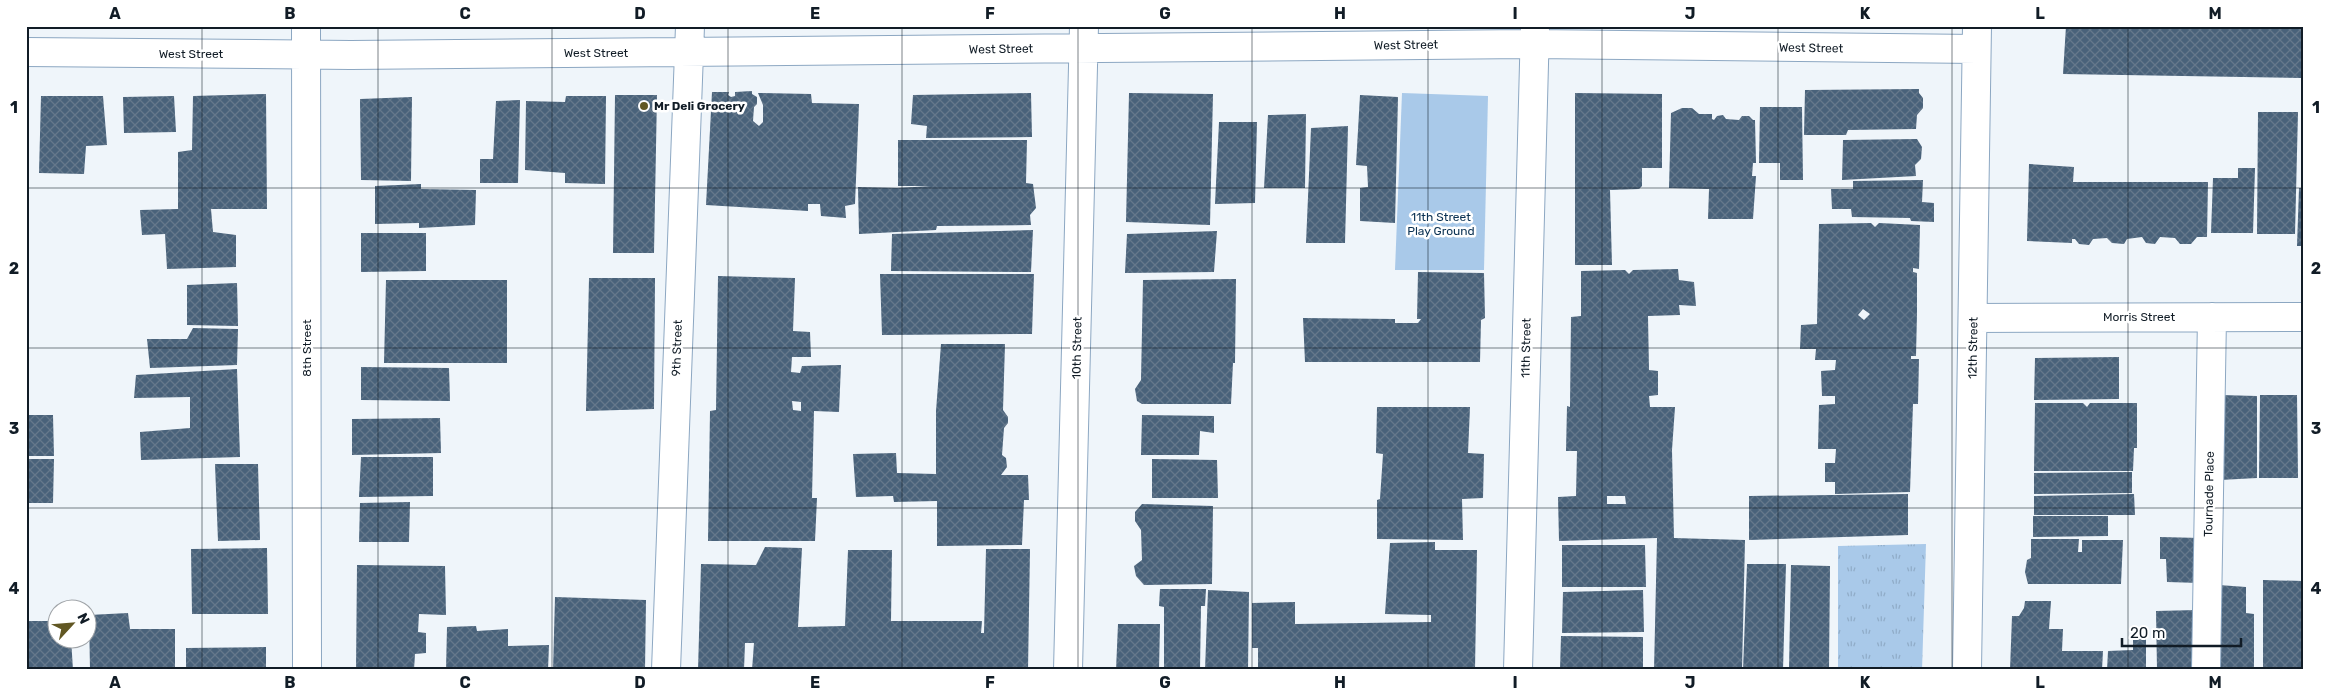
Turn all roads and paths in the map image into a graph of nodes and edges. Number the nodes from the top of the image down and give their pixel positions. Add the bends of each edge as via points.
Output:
1 (306, 26) edge
2 (1534, 35) edge
3 (1084, 37) edge
4 (1977, 38) edge
5 (689, 39) edge
6 (26, 52) edge
7 (307, 54) junction
8 (2304, 317) edge
9 (1974, 318) junction
10 (2212, 318) junction
11 (308, 670) edge
12 (666, 670) edge
13 (1068, 670) edge
14 (1518, 670) edge
15 (1967, 670) edge
16 (2206, 670) edge

1 - 7 street, 8th Street
2 - 3 street, West Street
2 - 4 street, West Street
2 - 14 street, 11th Street
3 - 5 street, West Street
3 - 13 street, 10th Street
4 - 9 street, 12th Street
5 - 7 street, West Street
5 - 12 street, 9th Street
6 - 7 street, West Street
7 - 11 street, 8th Street
8 - 10 street, Morris Street
9 - 10 street, Morris Street
9 - 15 street, 12th Street
10 - 16 street, Tournade Place

